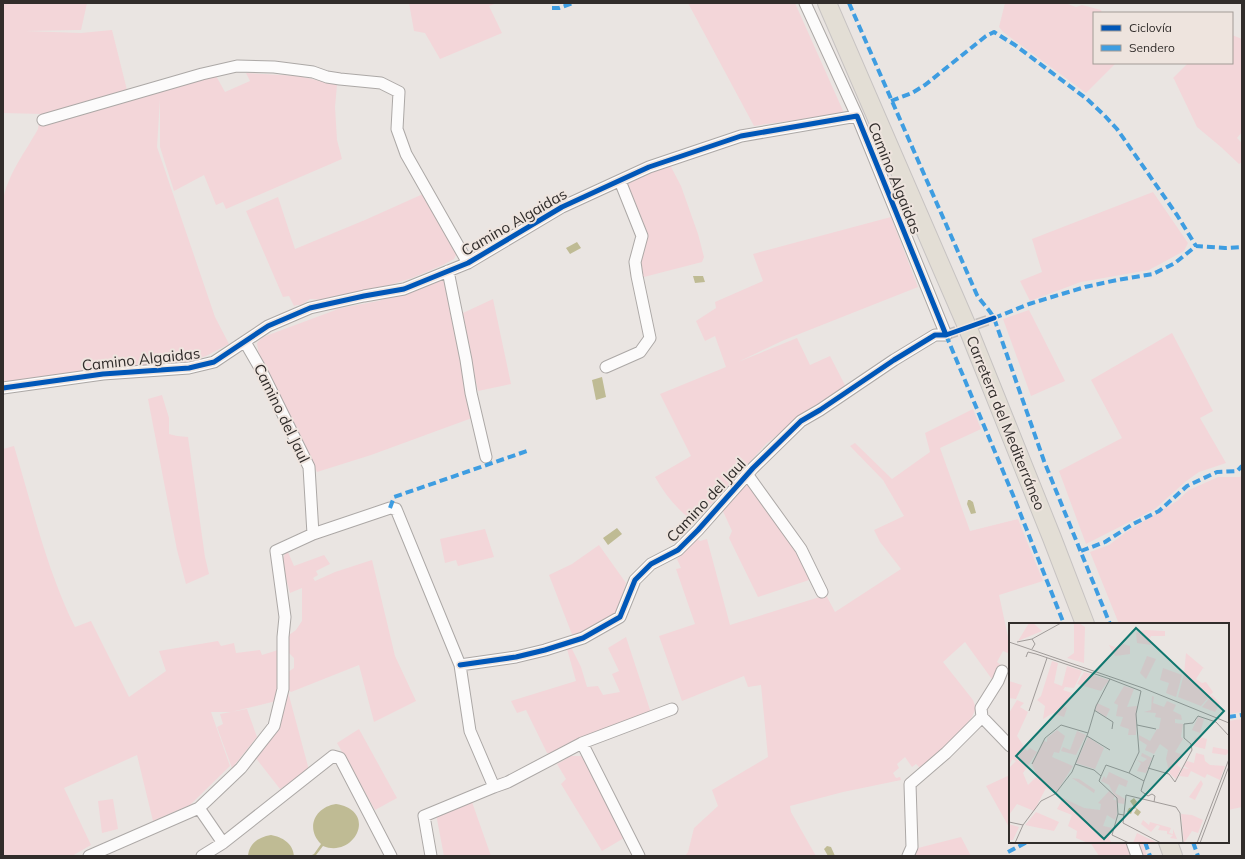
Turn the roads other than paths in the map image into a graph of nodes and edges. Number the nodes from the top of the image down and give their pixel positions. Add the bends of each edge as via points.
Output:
1 (805, 3) edge
2 (827, 3) edge
3 (857, 116) junction
4 (43, 120) dead end
5 (620, 181) junction
6 (468, 263) junction
7 (448, 271) junction
8 (946, 335) joint
9 (245, 342) junction
10 (606, 367) dead end
11 (3, 388) edge
12 (486, 457) dead end
13 (747, 474) junction
14 (313, 534) junction
15 (822, 592) dead end
16 (1085, 623) edge
17 (460, 665) junction
18 (1002, 671) dead end
19 (672, 709) dead end
20 (982, 717) junction
21 (582, 744) junction
22 (1009, 745) edge
23 (494, 787) junction
24 (199, 808) junction
25 (223, 843) junction
26 (1132, 843) edge
27 (1168, 843) edge
28 (89, 856) edge
29 (202, 856) edge
30 (391, 856) edge
31 (431, 856) edge
32 (639, 856) edge
33 (908, 856) edge
34 (1137, 856) edge
35 (1173, 856) edge

1 - 3 street
2 - 16 highway, Carretera del Mediterráneo via 969,331
3 - 5 street, Camino Algaidas via 741,136 649,167
3 - 8 street, Camino Algaidas
4 - 6 street via 237,66 274,67 313,72 340,79 381,83 399,92 397,129 406,154
5 - 6 street, Camino Algaidas via 562,207
5 - 10 street via 642,236 635,262 650,338 640,352
6 - 7 street, Camino Algaidas
7 - 9 street, Camino Algaidas via 404,289 310,308 268,326
7 - 12 street
8 - 13 street, Camino del Jaul via 935,334 801,421
9 - 11 street, Camino Algaidas via 214,362 189,368 103,374
9 - 14 street, Camino del Jaul via 308,467
13 - 15 street, Camino del Jaul via 801,549
13 - 17 street, Camino del Jaul via 678,550 651,564 635,580 620,617 583,638 545,650
14 - 17 street via 390,508 396,509
14 - 24 street via 276,551 285,617 283,689 274,726 241,768
17 - 23 street via 470,731
18 - 20 street via 981,708
19 - 21 street
20 - 22 street
20 - 33 street via 910,784 912,847
21 - 23 street
21 - 32 street
23 - 31 street via 424,816
24 - 25 street
24 - 28 street
25 - 29 street
25 - 30 street via 333,756 340,758
26 - 34 street
27 - 35 highway

